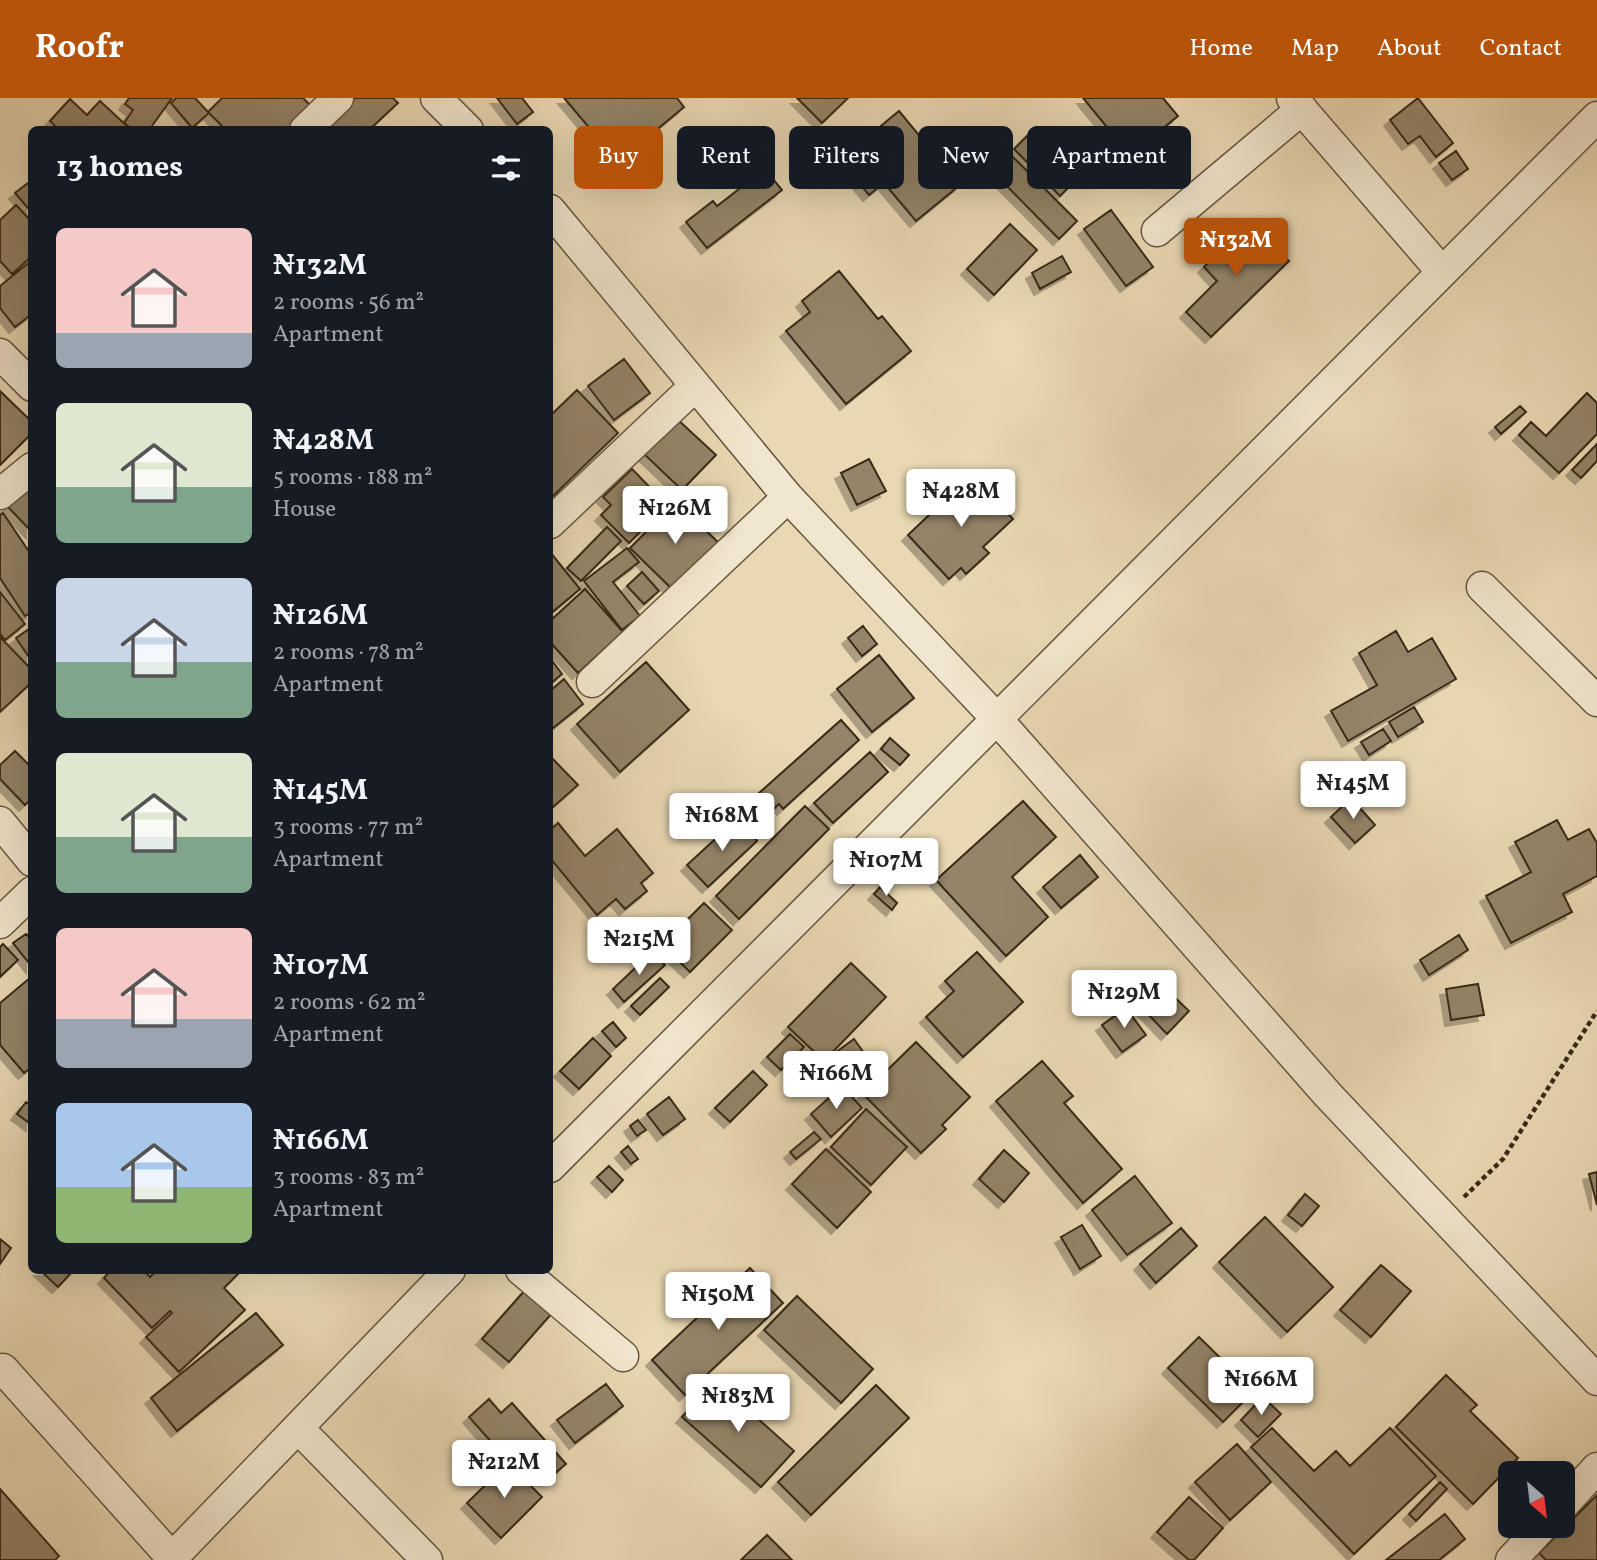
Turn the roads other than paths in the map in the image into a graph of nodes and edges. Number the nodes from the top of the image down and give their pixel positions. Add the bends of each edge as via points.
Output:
1 (338, 98) edge
2 (436, 98) edge
3 (1297, 104) edge
4 (1597, 117) edge
5 (309, 126) edge
6 (464, 126) edge
7 (553, 214) edge
8 (1157, 230) dead end
9 (1442, 272) junction
10 (0, 354) edge
11 (28, 383) edge
12 (694, 387) junction
13 (28, 471) edge
14 (0, 494) edge
15 (788, 498) junction
16 (553, 520) edge
17 (1482, 587) dead end
18 (592, 682) dead end
19 (1597, 701) edge
20 (997, 719) junction
21 (0, 822) edge
22 (28, 856) edge
23 (28, 896) edge
24 (0, 923) edge
25 (555, 1151) edge
26 (446, 1274) edge
27 (526, 1274) edge
28 (623, 1356) dead end
29 (3, 1369) dead end
30 (1597, 1380) edge
31 (298, 1428) junction
32 (1597, 1468) edge
33 (1575, 1491) edge
34 (1532, 1538) edge
35 (171, 1559) edge
36 (427, 1560) edge
37 (1511, 1560) edge

1 - 5 street
2 - 6 street
3 - 8 street
3 - 9 street
4 - 9 street
7 - 12 street
9 - 20 street
10 - 11 street
12 - 15 street
12 - 16 street
13 - 14 street
15 - 18 street
15 - 20 street
17 - 19 street
20 - 25 street
20 - 30 street via 1319,1084
21 - 22 street
23 - 24 street
26 - 31 street
27 - 28 street
29 - 35 street
31 - 35 street
31 - 36 street
32 - 33 street
34 - 37 street

